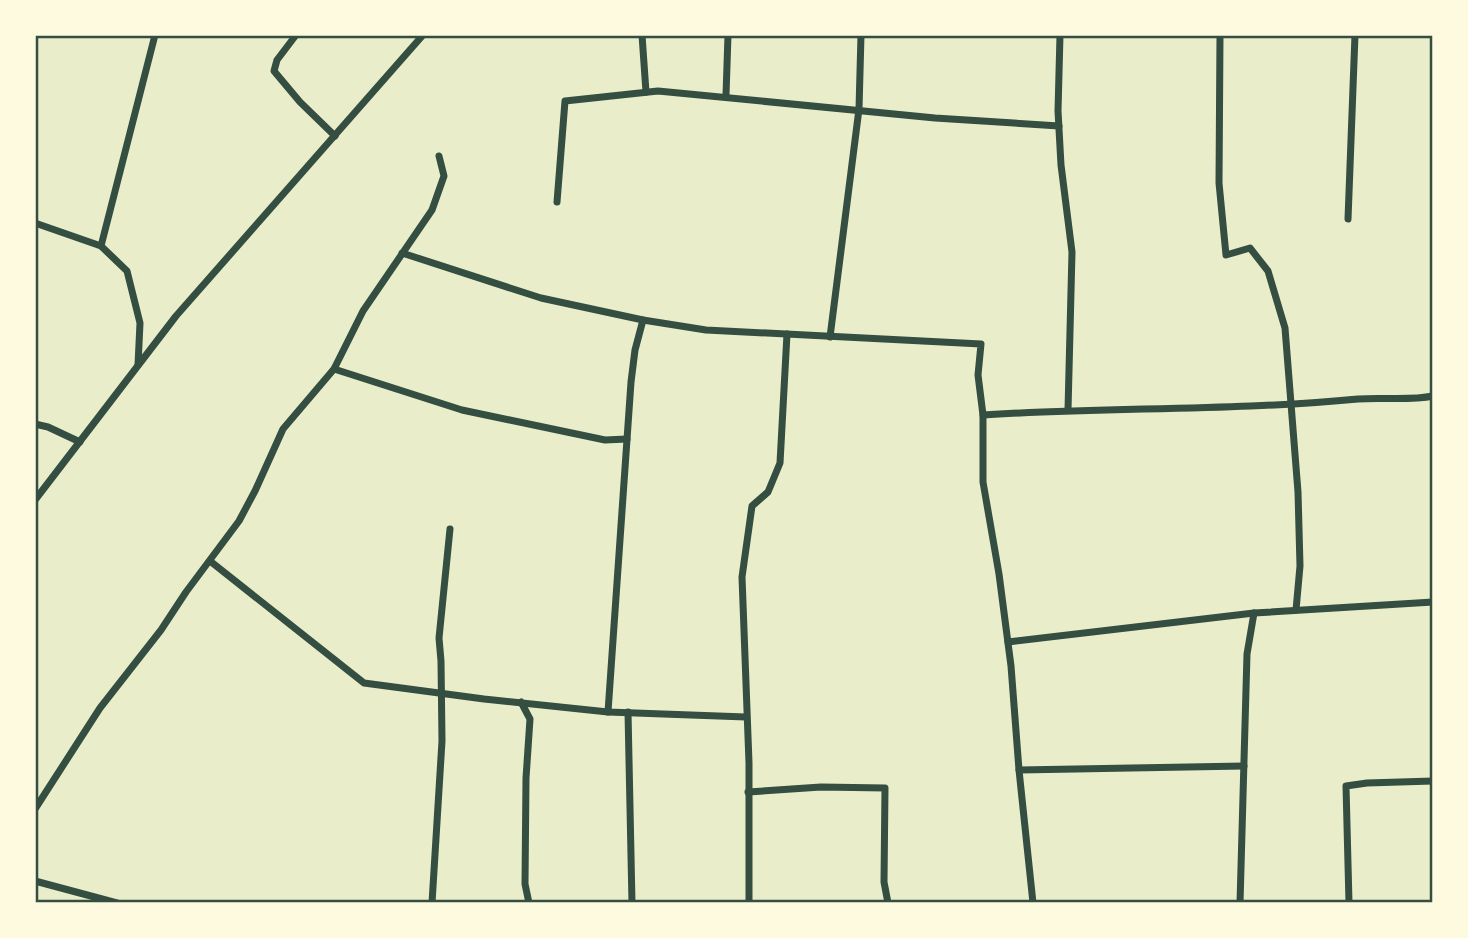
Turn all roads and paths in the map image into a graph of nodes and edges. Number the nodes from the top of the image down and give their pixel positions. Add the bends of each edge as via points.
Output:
1 (155, 35) edge
2 (296, 35) edge
3 (423, 35) edge
4 (642, 35) edge
5 (728, 35) edge
6 (861, 35) edge
7 (1059, 35) edge
8 (1220, 35) edge
9 (1355, 35) edge
10 (646, 92) junction
11 (726, 96) junction
12 (859, 109) junction
13 (1059, 126) junction
14 (335, 136) junction
15 (439, 156) dead end
16 (557, 202) dead end
17 (1348, 219) dead end
18 (35, 223) edge
19 (101, 246) junction
20 (402, 253) junction
21 (643, 320) junction
22 (788, 334) junction
23 (830, 337) junction
24 (138, 366) junction
25 (334, 369) junction
26 (1433, 396) edge
27 (1292, 405) junction
28 (1068, 410) junction
29 (983, 415) junction
30 (35, 424) edge
31 (627, 439) junction
32 (80, 442) junction
33 (35, 500) edge
34 (450, 529) dead end
35 (210, 561) junction
36 (1433, 602) edge
37 (1296, 610) junction
38 (1254, 613) junction
39 (1008, 642) junction
40 (440, 694) junction
41 (521, 702) junction
42 (608, 712) junction
43 (628, 712) junction
44 (746, 717) junction
45 (1244, 766) junction
46 (1019, 770) junction
47 (1433, 781) edge
48 (748, 792) junction
49 (35, 809) edge
50 (35, 881) edge
51 (85, 899) edge
52 (117, 903) edge
53 (432, 903) edge
54 (529, 903) edge
55 (632, 903) edge
56 (749, 903) edge
57 (888, 903) edge
58 (1033, 903) edge
59 (1240, 903) edge
60 (1349, 903) edge

1 - 19 street
2 - 14 street via 274,71
3 - 14 street
4 - 10 street
5 - 11 street
6 - 12 street
7 - 13 street
8 - 27 street via 1219,183 1226,255 1250,248 1268,271 1285,328
9 - 17 street
10 - 11 street
10 - 16 street via 565,101
11 - 12 street
12 - 13 street
12 - 23 street
13 - 28 street via 1072,252
14 - 24 street via 176,316
15 - 20 street via 444,176 432,210
18 - 19 street
19 - 24 street via 127,271 140,323
20 - 21 street via 541,298
20 - 25 street via 363,311
21 - 22 street via 706,330
21 - 31 street via 635,350
22 - 23 street
22 - 44 street via 780,463 768,492 752,506 742,577
23 - 29 street via 981,344 978,375
24 - 32 street
25 - 31 street via 462,410 606,440
25 - 35 street via 283,429 256,491
26 - 27 street
27 - 28 street
27 - 37 street via 1300,566
28 - 29 street
29 - 39 street via 983,482
30 - 32 street
31 - 42 street
32 - 33 street
34 - 40 street via 439,628
35 - 40 street via 364,683
35 - 49 street via 100,708
36 - 37 street
37 - 38 street
38 - 39 street
38 - 45 street via 1247,654
39 - 46 street
40 - 41 street
40 - 53 street via 442,741
41 - 42 street
41 - 54 street via 530,719 525,861
42 - 43 street
43 - 44 street
43 - 55 street
44 - 48 street
45 - 46 street
45 - 59 street
46 - 58 street
47 - 60 street via 1346,786
48 - 56 street
48 - 57 street via 884,788
50 - 51 street
51 - 52 street

